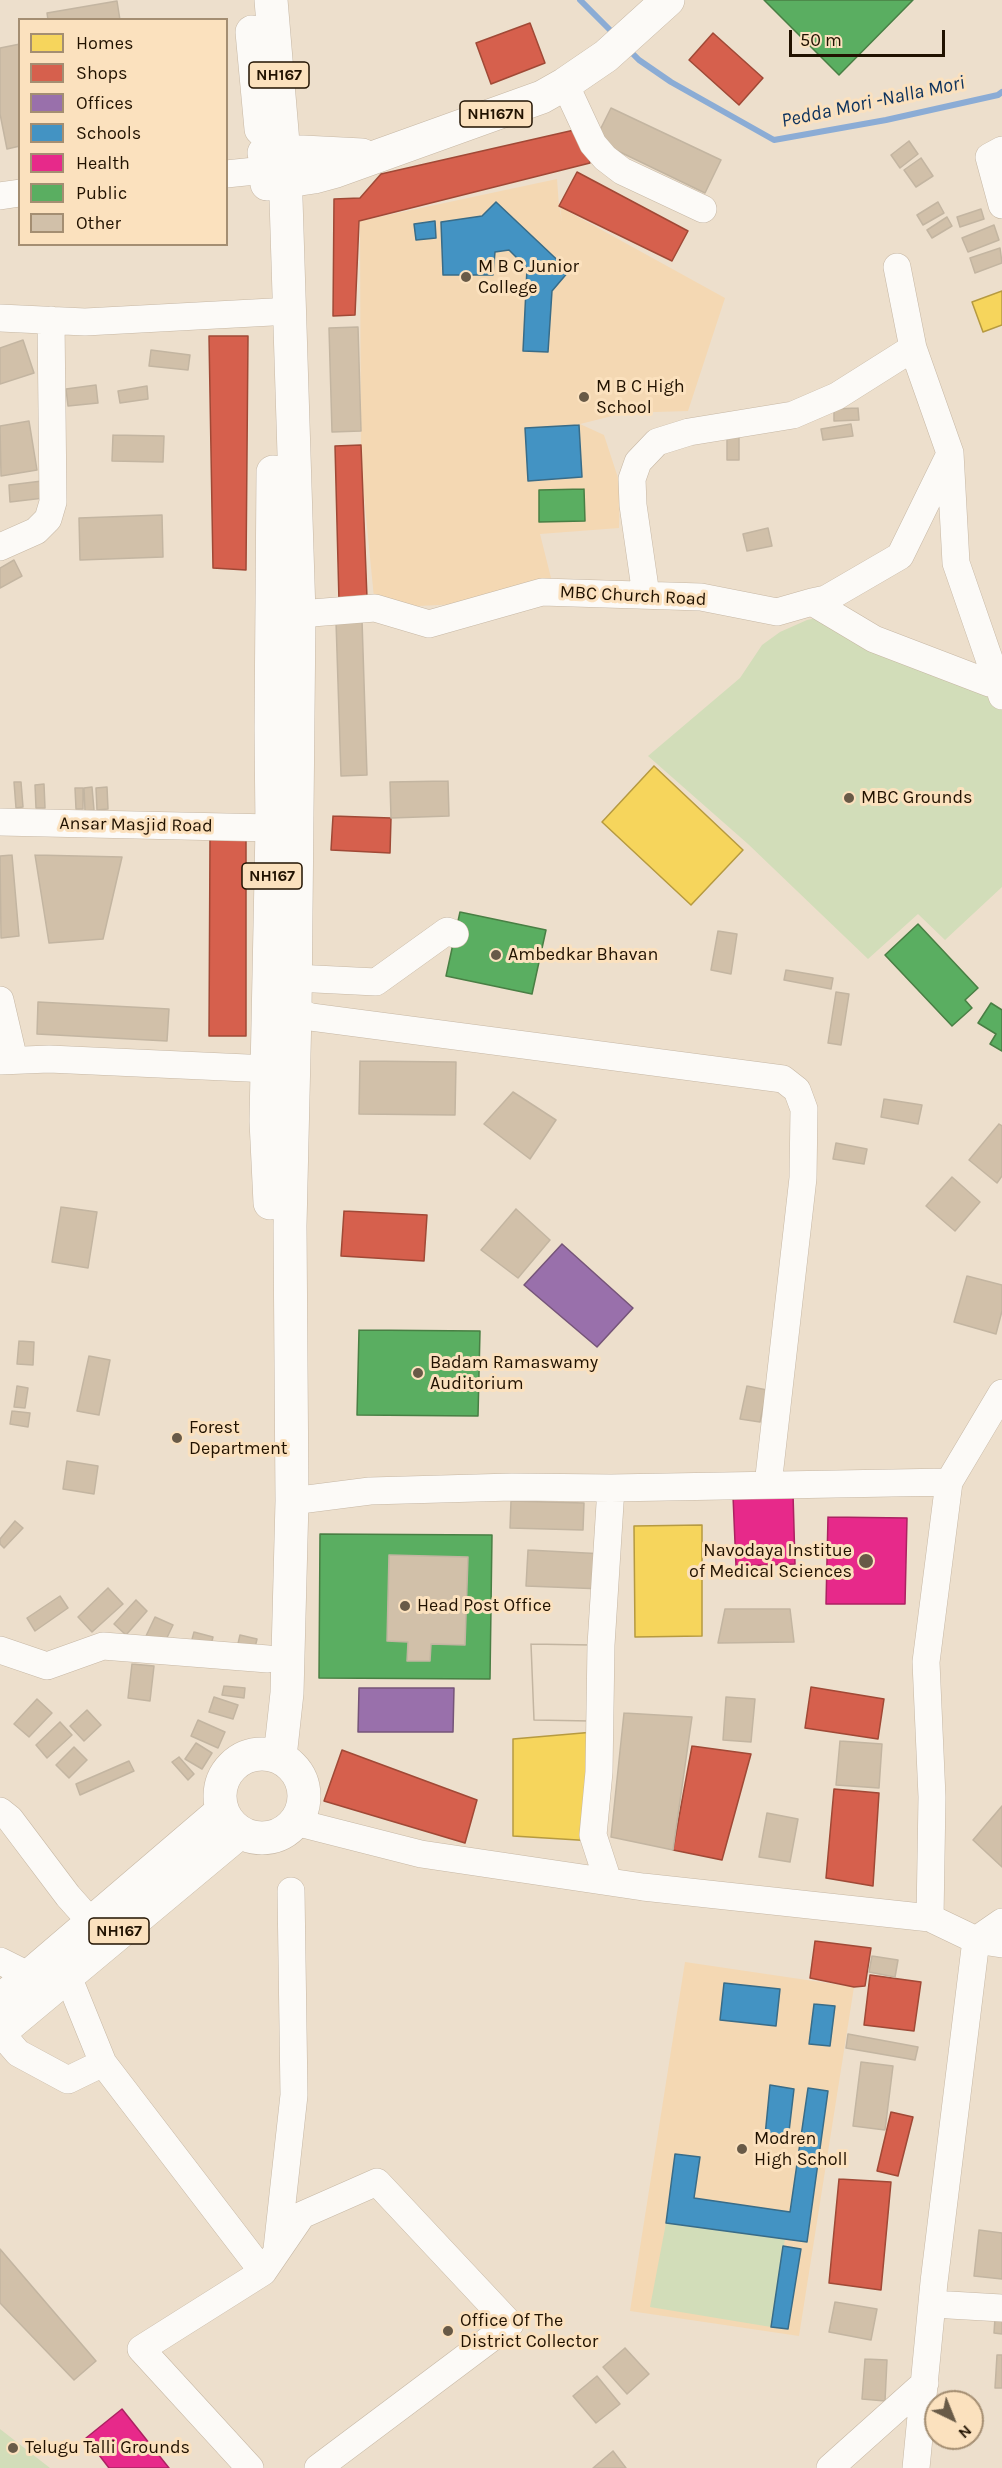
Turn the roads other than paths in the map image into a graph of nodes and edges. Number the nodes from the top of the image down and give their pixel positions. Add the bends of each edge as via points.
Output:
1 (250, 0) edge
2 (271, 0) edge
3 (660, 8) edge
4 (565, 84) junction
5 (1002, 150) edge
6 (273, 168) junction
7 (228, 174) edge
8 (18, 193) edge
9 (0, 196) edge
10 (1002, 205) edge
11 (703, 209) dead end
12 (897, 267) dead end
13 (272, 312) junction
14 (0, 318) edge
15 (51, 320) junction
16 (913, 348) junction
17 (950, 453) junction
18 (0, 547) edge
19 (646, 595) junction
20 (812, 602) junction
21 (299, 614) junction
22 (996, 689) edge
23 (0, 822) edge
24 (272, 828) junction
25 (455, 934) dead end
26 (295, 978) junction
27 (0, 1000) edge
28 (295, 1011) junction
29 (7, 1061) edge
30 (268, 1069) junction
31 (1002, 1393) edge
32 (949, 1482) junction
33 (768, 1485) junction
34 (611, 1488) junction
35 (292, 1501) junction
36 (0, 1650) edge
37 (268, 1659) junction
38 (271, 1755) junction
39 (0, 1811) edge
40 (231, 1822) junction
41 (295, 1822) junction
42 (608, 1881) junction
43 (291, 1891) dead end
44 (930, 1918) junction
45 (1002, 1922) edge
46 (92, 1923) junction
47 (989, 1942) edge
48 (0, 1961) edge
49 (30, 1976) junction
50 (65, 1979) junction
51 (0, 2001) edge
52 (0, 2032) edge
53 (103, 2063) junction
54 (270, 2262) junction
55 (932, 2304) junction
56 (1002, 2308) edge
57 (925, 2383) junction
58 (250, 2468) edge
59 (318, 2468) edge
60 (830, 2468) edge
61 (916, 2468) edge

1 - 6 highway, NH167 via 256,86
2 - 6 highway, NH167
3 - 4 highway, NH167N via 606,56
4 - 6 highway, NH167N via 542,97 378,156
4 - 11 street via 593,144 605,158 622,171
5 - 10 street via 989,157
6 - 7 street
6 - 13 highway, NH167
6 - 21 highway, NH167
8 - 9 street
12 - 16 street
13 - 15 street via 85,322
13 - 24 highway, NH167
14 - 15 street
15 - 18 street via 53,502 48,519 36,531
16 - 17 street
16 - 19 street via 837,396 793,415 689,432 657,442 638,462 632,479
17 - 20 street, MBC Church Road via 900,556 826,599
17 - 22 street via 956,563
19 - 20 street, MBC Church Road via 701,597 777,612
19 - 21 street, MBC Church Road via 542,592 429,624 375,608
20 - 22 street via 874,639
21 - 26 highway, NH167
23 - 24 street, Ansar Masjid Road
24 - 30 highway, NH167
25 - 26 street via 447,931 376,982
26 - 28 highway, NH167
27 - 29 street
28 - 33 street via 311,1017 783,1079 797,1090 804,1109 802,1178
28 - 35 highway, NH167 via 290,1226
29 - 30 street via 50,1059
30 - 37 highway, NH167
31 - 32 street
32 - 33 street
32 - 44 street via 926,1662 932,1797
33 - 34 street
34 - 35 street via 370,1491
34 - 42 street via 593,1835
35 - 38 highway, NH167 via 287,1693
36 - 37 street via 48,1666 103,1646
37 - 38 highway, NH167
38 - 40 highway via 243,1759 227,1772 220,1791
38 - 41 highway via 290,1764 303,1786 303,1804
39 - 46 street
40 - 41 highway via 251,1837 263,1838 275,1836
40 - 46 highway, NH167
40 - 50 highway, NH167
41 - 42 street via 421,1854
42 - 44 street
43 - 54 street via 294,2095
44 - 47 street
45 - 47 street
46 - 49 highway, NH167
47 - 55 street
48 - 49 street
49 - 51 highway, NH167
50 - 52 highway, NH167
50 - 53 street
52 - 53 street via 18,2053 68,2080
53 - 54 street
54 - 58 street via 141,2349
54 - 59 street via 302,2215 377,2182 510,2324
55 - 56 street
55 - 57 street
57 - 60 street
57 - 61 street

